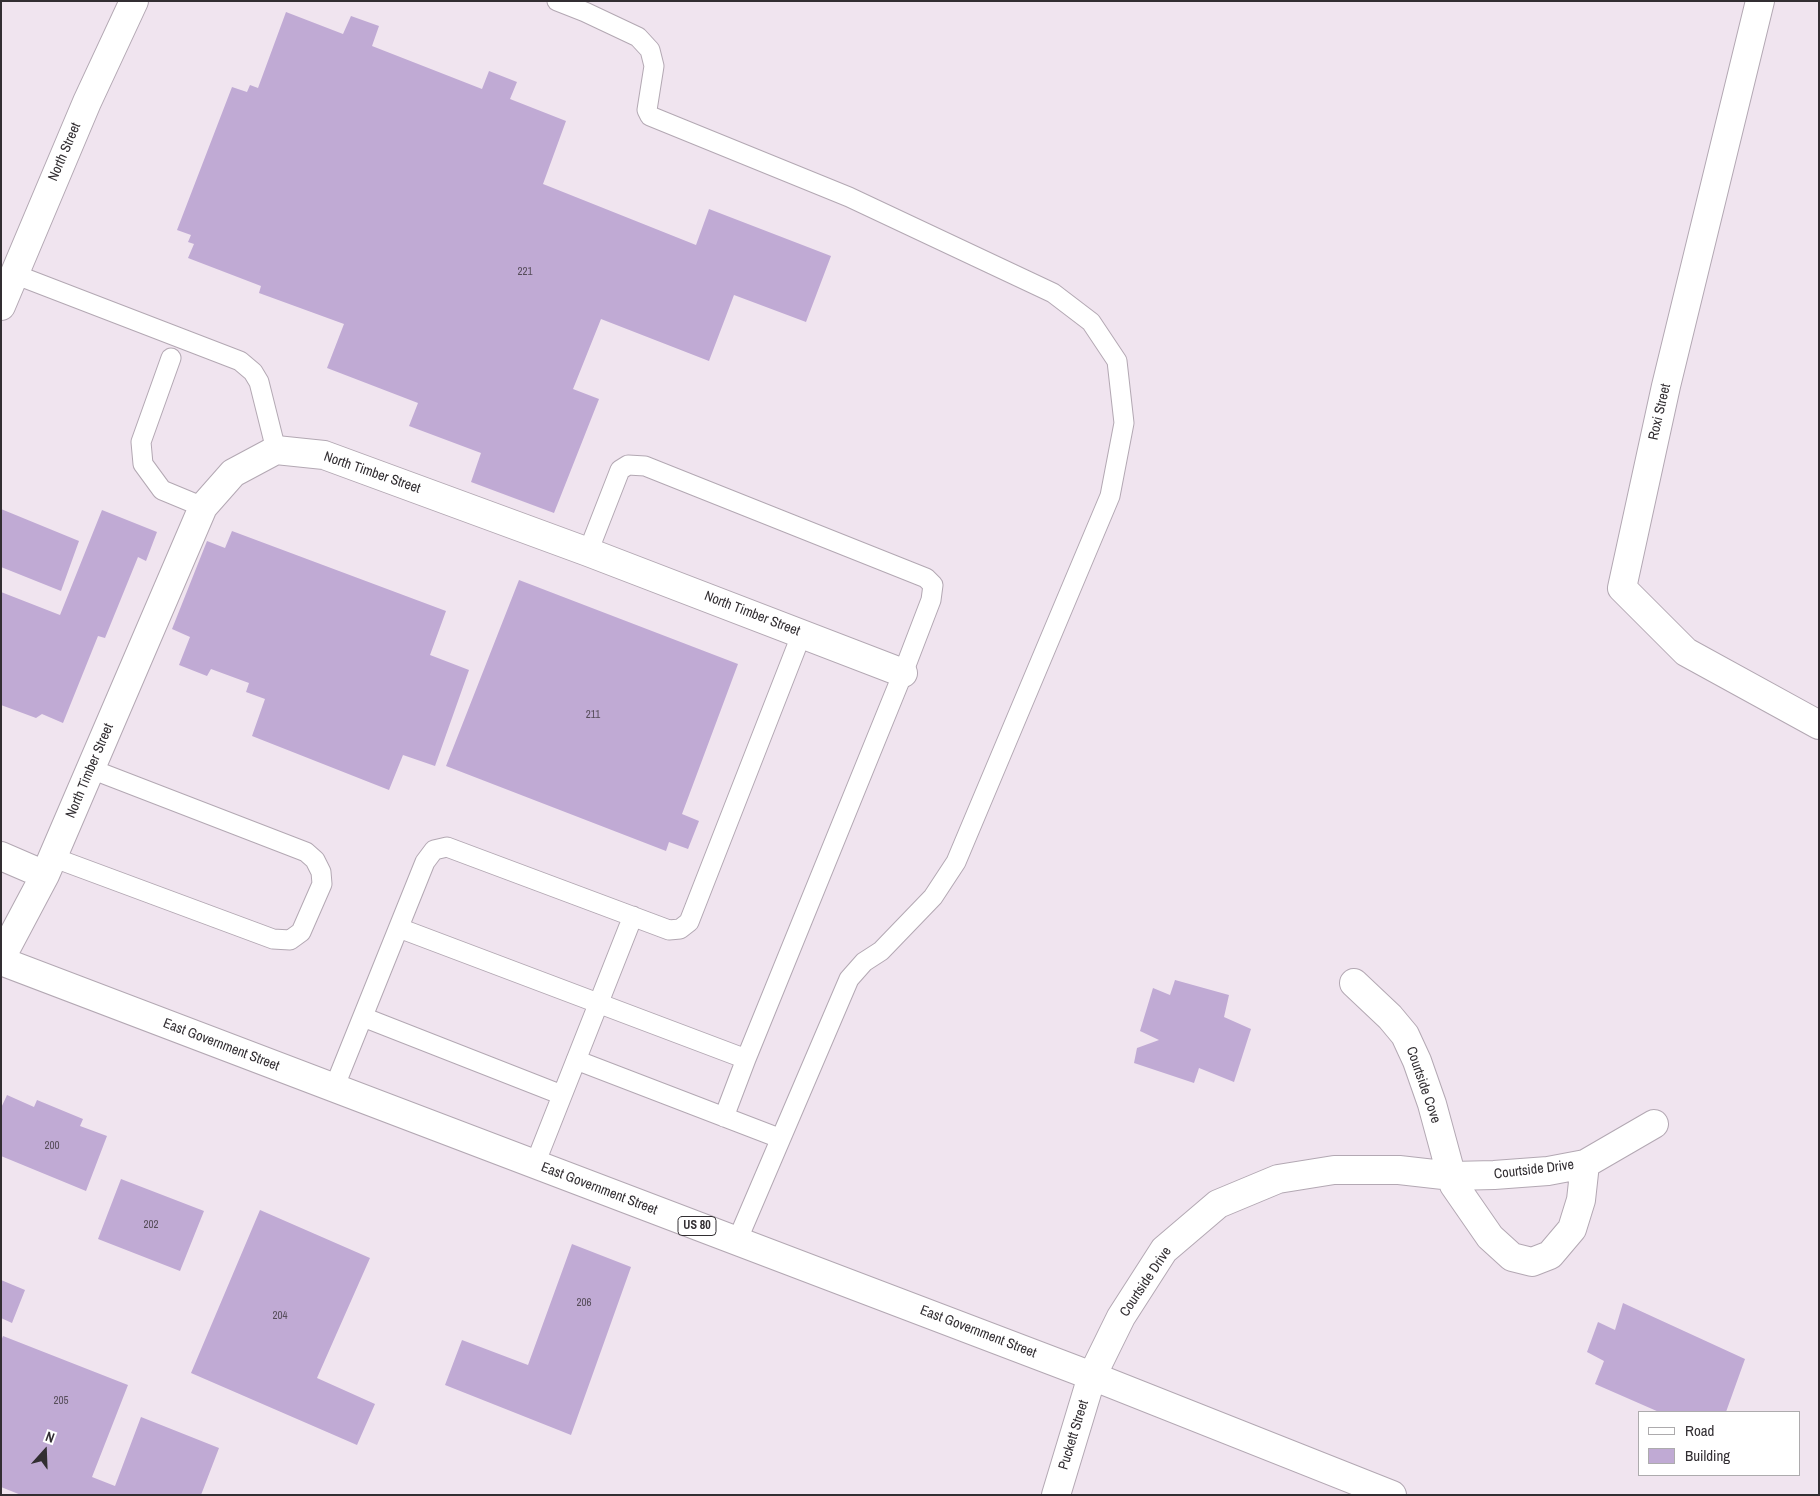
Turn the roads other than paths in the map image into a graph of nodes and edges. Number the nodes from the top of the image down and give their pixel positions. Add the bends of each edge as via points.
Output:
1 (134, 1) edge
2 (557, 1) edge
3 (1760, 1) edge
4 (14, 274) junction
5 (1, 306) edge
6 (171, 358) dead end
7 (276, 450) junction
8 (203, 507) junction
9 (588, 552) junction
10 (802, 633) junction
11 (903, 673) junction
12 (1819, 724) edge
13 (91, 768) junction
14 (1, 856) edge
15 (48, 866) junction
16 (633, 916) junction
17 (399, 928) junction
18 (1, 959) edge
19 (1354, 983) dead end
20 (598, 1004) junction
21 (363, 1017) junction
22 (746, 1059) junction
23 (576, 1060) junction
24 (334, 1088) junction
25 (562, 1095) junction
26 (724, 1117) junction
27 (1654, 1124) dead end
28 (780, 1138) junction
29 (535, 1164) junction
30 (1585, 1164) junction
31 (1452, 1176) junction
32 (737, 1241) junction
33 (1092, 1376) junction
34 (1056, 1495) edge
35 (1392, 1495) edge

1 - 4 street, North Street
2 - 28 lane via 638,37 650,50 654,66 647,110 650,116 849,197 1054,293 1091,322 1117,361 1124,424 1110,496 956,862 933,897 849,979
3 - 12 street, Roxi Street via 1666,386 1622,588 1686,652
4 - 5 street, North Street
4 - 7 lane via 240,361 260,382
6 - 8 lane via 141,442 143,464 162,490
7 - 8 street, North Timber Street via 233,473
7 - 9 street, North Timber Street via 324,455
8 - 13 street, North Timber Street
9 - 10 street, North Timber Street
9 - 11 lane via 620,470 628,465 645,466 926,578 932,585 931,600
10 - 11 street, North Timber Street
10 - 16 lane via 688,922 669,930
11 - 22 lane
13 - 15 street, North Timber Street
13 - 15 lane via 306,852 321,872 322,884 301,932 290,940 273,939
14 - 15 street
15 - 18 street, North Timber Street
16 - 17 lane via 447,847 434,850 426,862
16 - 20 lane
17 - 20 lane
17 - 21 lane
18 - 24 street, East Government Street / US 80
19 - 31 street, Courtside Cove via 1405,1035 1429,1095
20 - 22 lane
20 - 23 lane
21 - 24 lane
21 - 25 lane
22 - 26 lane
23 - 25 lane
23 - 26 lane
24 - 29 street, East Government Street / US 80
25 - 29 lane
26 - 28 lane
27 - 30 street, Courtside Drive
28 - 32 lane
29 - 32 street, East Government Street / US 80
30 - 31 street, Courtside Drive via 1548,1171
30 - 31 street, Courtside Drive via 1581,1200 1572,1229 1550,1255 1532,1262 1512,1257 1490,1237 1454,1185
31 - 33 street, Courtside Drive via 1399,1170 1334,1170 1278,1179 1218,1204 1164,1250 1121,1317
32 - 33 street, East Government Street / US 80
33 - 34 street, Puckett Street
33 - 35 street, East Government Street / US 80

